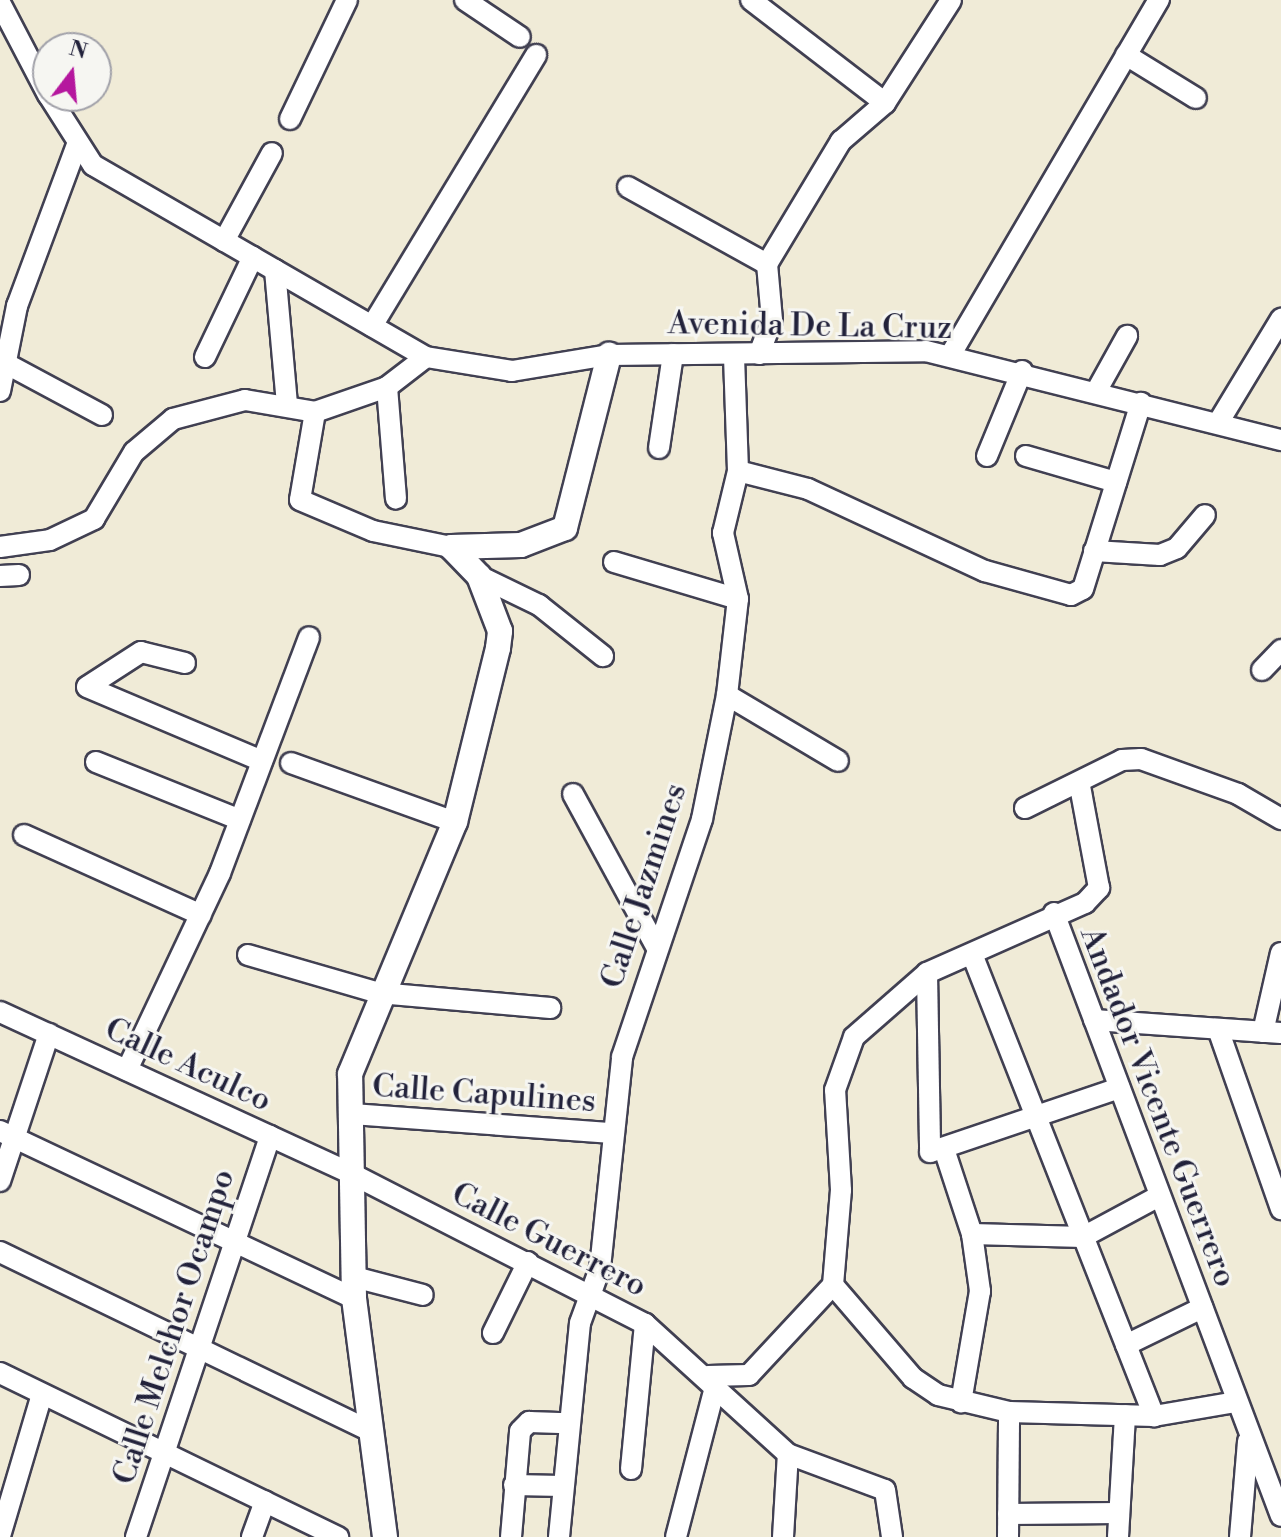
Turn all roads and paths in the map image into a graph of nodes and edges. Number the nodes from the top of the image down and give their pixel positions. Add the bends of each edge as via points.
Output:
1 (347, 0) edge
2 (465, 0) edge
3 (751, 0) edge
4 (951, 0) edge
5 (1159, 0) edge
6 (0, 3) edge
7 (520, 37) dead end
8 (536, 55) dead end
9 (1126, 55) junction
10 (32, 64) edge
11 (1196, 98) dead end
12 (885, 103) junction
13 (57, 112) edge
14 (290, 119) dead end
15 (76, 147) junction
16 (272, 153) dead end
17 (628, 187) dead end
18 (224, 241) junction
19 (253, 257) junction
20 (767, 264) junction
21 (275, 270) junction
22 (8, 302) edge
23 (1281, 319) edge
24 (372, 326) junction
25 (1127, 336) dead end
26 (673, 354) junction
27 (734, 354) junction
28 (759, 354) junction
29 (951, 354) junction
30 (609, 355) junction
31 (205, 357) dead end
32 (426, 357) junction
33 (5, 363) junction
34 (1022, 371) junction
35 (387, 387) junction
36 (1097, 390) junction
37 (0, 391) edge
38 (1141, 403) junction
39 (287, 404) junction
40 (315, 412) junction
41 (102, 415) dead end
42 (1218, 423) junction
43 (1281, 440) edge
44 (659, 448) dead end
45 (987, 456) dead end
46 (1026, 456) dead end
47 (738, 471) junction
48 (1116, 482) junction
49 (396, 499) dead end
50 (1205, 515) dead end
51 (0, 547) edge
52 (451, 547) junction
53 (1094, 551) junction
54 (614, 562) dead end
55 (479, 576) junction
56 (738, 599) junction
57 (309, 637) dead end
58 (1281, 650) edge
59 (603, 656) dead end
60 (185, 663) dead end
61 (1262, 670) dead end
62 (727, 695) junction
63 (262, 761) junction
64 (838, 761) dead end
65 (96, 762) dead end
66 (291, 763) dead end
67 (1080, 786) junction
68 (573, 794) dead end
69 (1025, 808) dead end
70 (1281, 819) edge
71 (240, 820) junction
72 (455, 822) junction
73 (24, 835) dead end
74 (1054, 913) junction
75 (201, 915) junction
76 (656, 946) junction
77 (1281, 953) edge
78 (972, 954) junction
79 (248, 955) dead end
80 (927, 973) junction
81 (379, 993) junction
82 (550, 1008) dead end
83 (0, 1012) edge
84 (1094, 1020) junction
85 (1218, 1029) junction
86 (1272, 1033) edge
87 (49, 1034) junction
88 (127, 1070) junction
89 (1119, 1088) junction
90 (352, 1114) junction
91 (1037, 1119) junction
92 (612, 1133) junction
93 (8, 1135) edge
94 (270, 1136) junction
95 (938, 1152) junction
96 (352, 1174) junction
97 (0, 1181) edge
98 (1159, 1196) junction
99 (1281, 1209) edge
100 (972, 1234) junction
101 (1083, 1237) junction
102 (233, 1241) junction
103 (0, 1252) edge
104 (528, 1262) junction
105 (833, 1285) junction
106 (354, 1287) junction
107 (590, 1293) junction
108 (423, 1295) dead end
109 (1202, 1308) junction
110 (645, 1324) junction
111 (493, 1333) dead end
112 (1126, 1345) junction
113 (198, 1348) junction
114 (0, 1373) edge
115 (712, 1382) junction
116 (42, 1394) junction
117 (961, 1402) junction
118 (1236, 1402) junction
119 (1009, 1412) junction
120 (1125, 1415) junction
121 (1154, 1416) junction
122 (567, 1423) junction
123 (368, 1430) junction
124 (1248, 1433) junction
125 (164, 1453) junction
126 (788, 1454) junction
127 (631, 1469) dead end
128 (514, 1485) junction
129 (562, 1486) junction
130 (265, 1501) junction
131 (1119, 1513) junction
132 (1008, 1514) junction
133 (1281, 1516) edge
134 (0, 1536) edge
135 (136, 1537) edge
136 (252, 1537) edge
137 (338, 1537) edge
138 (385, 1537) edge
139 (511, 1537) edge
140 (559, 1537) edge
141 (676, 1537) edge
142 (783, 1537) edge
143 (892, 1537) edge
144 (1008, 1537) edge
145 (1118, 1537) edge
146 (1240, 1537) edge

1 - 14 street
2 - 7 street
3 - 12 street
4 - 12 street
5 - 9 street
6 - 10 street
8 - 24 street
9 - 11 street
9 - 29 street
12 - 20 street via 841,141
13 - 15 street
15 - 18 street via 93,165
15 - 22 street
16 - 18 street
17 - 20 street
18 - 19 street
19 - 21 street
19 - 31 street
20 - 28 street via 772,320
21 - 24 street
21 - 39 street
22 - 33 street
23 - 42 street
24 - 32 street
25 - 36 street
26 - 27 street, Avenida De La Cruz
26 - 30 street, Avenida De La Cruz
26 - 44 street
27 - 28 street, Avenida De La Cruz
27 - 47 street, Calle Jazmines
28 - 29 street, Avenida De La Cruz
29 - 34 street, Avenida De La Cruz
30 - 32 street, Avenida De La Cruz via 512,371
30 - 52 main road via 565,528 521,545
32 - 35 street
33 - 37 street
33 - 41 street
34 - 36 street, Avenida De La Cruz
34 - 45 street
35 - 40 street
35 - 49 street
36 - 38 street, Avenida De La Cruz
38 - 42 street, Avenida De La Cruz
38 - 48 street
39 - 40 street
39 - 51 street via 245,400 173,419 134,452 94,519 50,540
40 - 52 street via 300,500 373,531
42 - 43 street, Avenida De La Cruz
46 - 48 street
47 - 53 street via 808,489 985,571 1078,594
47 - 56 street, Calle Jazmines via 723,533
48 - 53 street
50 - 53 street via 1177,548 1160,555
52 - 55 main road
54 - 56 street
55 - 59 street via 539,605
55 - 72 main road via 500,631
56 - 62 street, Calle Jazmines
57 - 63 street
58 - 61 street
60 - 63 street via 141,652 87,687
62 - 64 street
62 - 76 street, Calle Jazmines via 702,819
63 - 71 street
65 - 71 street
66 - 72 street
67 - 69 street
67 - 70 street via 1122,760 1157,764
67 - 74 street, Andador Vicente Guerrero via 1080,810 1101,878 1085,903
68 - 76 street
71 - 75 street
72 - 81 main road
73 - 75 street
74 - 78 street
74 - 84 street, Andador Vicente Guerrero
75 - 88 street
76 - 92 street, Calle Jazmines via 622,1057
77 - 86 street
78 - 80 street
78 - 91 street
79 - 81 street
80 - 95 street
80 - 105 street via 875,1013 838,1066 841,1190
81 - 82 street
81 - 90 main road via 353,1053
83 - 87 street, Calle Aculco
84 - 85 street
84 - 89 street, Andador Vicente Guerrero
85 - 86 street
85 - 99 street
87 - 88 street, Calle Aculco
87 - 93 street
88 - 94 street, Calle Aculco
89 - 91 street
89 - 98 street, Andador Vicente Guerrero
90 - 92 street, Calle Capulines
90 - 96 main road
91 - 95 street
91 - 101 street
92 - 107 street, Calle Jazmines via 600,1268
93 - 97 street
93 - 102 street
94 - 96 street, Calle Aculco
94 - 102 street, Calle Melchor Ocampo
95 - 100 street
96 - 104 street, Calle Guerrero
96 - 106 main road
98 - 101 street
98 - 109 street, Andador Vicente Guerrero
100 - 101 street
100 - 117 street via 980,1291
101 - 112 street
102 - 106 street
102 - 113 street, Calle Melchor Ocampo
103 - 113 street
104 - 107 street, Calle Guerrero
104 - 111 street
105 - 115 street via 749,1375
105 - 117 street via 913,1378
106 - 108 street
106 - 123 main road
107 - 110 street, Calle Guerrero
107 - 122 street, Calle Jazmines
109 - 112 street
109 - 118 street, Andador Vicente Guerrero
110 - 115 street, Calle Guerrero
110 - 127 street
112 - 121 street
113 - 123 street
113 - 125 street, Calle Melchor Ocampo
114 - 116 street
115 - 126 street, Calle Guerrero
115 - 141 street
116 - 125 street
116 - 134 street
117 - 119 street
118 - 121 street
118 - 124 street, Andador Vicente Guerrero
119 - 120 street
119 - 132 street
120 - 121 street
120 - 131 street
122 - 128 street via 523,1425
122 - 129 street, Calle Jazmines
123 - 138 main road
124 - 133 street, Andador Vicente Guerrero
124 - 146 street
125 - 130 street
125 - 135 street, Calle Melchor Ocampo
126 - 142 street
126 - 143 street via 885,1490
128 - 129 street
128 - 139 street
129 - 140 street, Calle Jazmines
130 - 136 street
130 - 137 street
131 - 132 street
131 - 145 street
132 - 144 street

